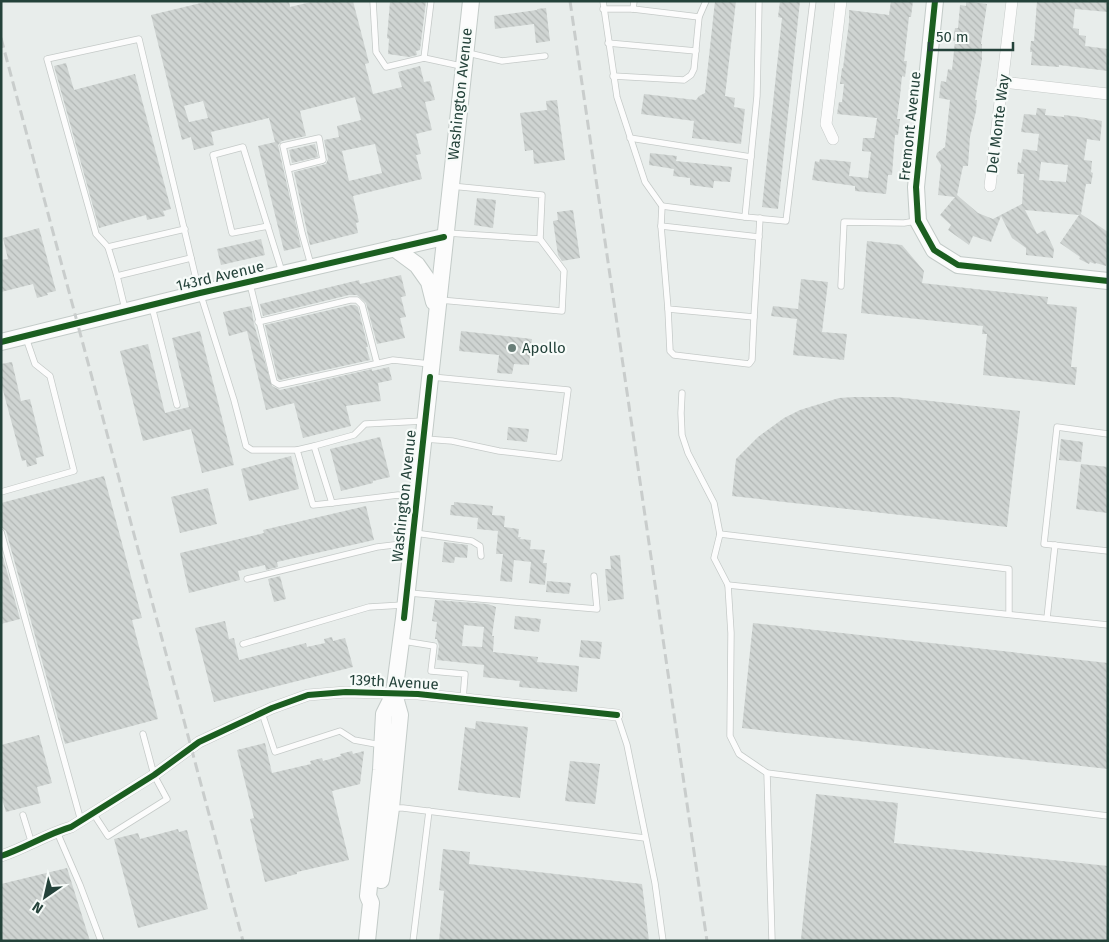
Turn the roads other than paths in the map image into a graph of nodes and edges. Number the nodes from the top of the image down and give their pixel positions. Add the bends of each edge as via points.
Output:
1 (373, 1) edge
2 (431, 1) edge
3 (471, 1) edge
4 (603, 1) edge
5 (634, 1) edge
6 (706, 1) edge
7 (759, 1) edge
8 (813, 1) edge
9 (840, 1) edge
10 (935, 1) edge
11 (1012, 1) edge
12 (603, 9) junction
13 (633, 9) junction
14 (698, 18) junction
15 (608, 43) junction
16 (696, 51) junction
17 (545, 56) dead end
18 (424, 58) junction
19 (464, 60) junction
20 (614, 76) junction
21 (1002, 82) junction
22 (1108, 94) edge
23 (630, 138) junction
24 (833, 139) dead end
25 (751, 158) junction
26 (288, 169) junction
27 (450, 186) junction
28 (990, 186) dead end
29 (662, 206) junction
30 (745, 217) junction
31 (760, 218) junction
32 (918, 221) junction
33 (268, 226) junction
34 (661, 226) junction
35 (184, 229) junction
36 (444, 235) junction
37 (759, 237) junction
38 (540, 239) junction
39 (108, 247) junction
40 (394, 248) junction
41 (192, 258) junction
42 (311, 268) junction
43 (283, 274) junction
44 (117, 276) junction
45 (1108, 281) edge
46 (250, 282) junction
47 (841, 286) dead end
48 (200, 292) junction
49 (152, 305) junction
50 (438, 307) junction
51 (668, 309) junction
52 (125, 311) junction
53 (754, 317) junction
54 (258, 322) junction
55 (25, 336) junction
56 (1, 342) edge
57 (377, 363) junction
58 (431, 371) junction
59 (682, 393) dead end
60 (177, 405) dead end
61 (425, 421) junction
62 (1108, 434) edge
63 (423, 439) junction
64 (314, 446) junction
65 (297, 450) junction
66 (1, 492) edge
67 (416, 496) junction
68 (332, 503) junction
69 (1, 532) edge
70 (720, 534) junction
71 (412, 538) junction
72 (1055, 545) junction
73 (1108, 551) edge
74 (481, 556) dead end
75 (594, 576) dead end
76 (247, 578) dead end
77 (728, 585) junction
78 (406, 599) junction
79 (1009, 614) junction
80 (1047, 618) junction
81 (1108, 625) edge
82 (401, 640) junction
83 (243, 644) dead end
84 (394, 694) junction
85 (463, 699) junction
86 (262, 713) junction
87 (617, 714) joint
88 (143, 734) dead end
89 (381, 745) junction
90 (381, 770) junction
91 (768, 773) junction
92 (154, 775) junction
93 (390, 808) junction
94 (429, 811) junction
95 (93, 813) junction
96 (23, 815) dead end
97 (1108, 816) edge
98 (80, 821) junction
99 (57, 831) junction
100 (645, 838) junction
101 (32, 844) junction
102 (2, 853) edge
103 (371, 903) junction
104 (101, 941) edge
105 (367, 941) edge
106 (413, 941) edge
107 (663, 941) edge
108 (772, 941) edge

1 - 18 lane via 376,52 386,67
2 - 18 lane
3 - 19 main road, Washington Avenue
4 - 12 lane
5 - 13 lane
6 - 14 lane
7 - 25 lane via 758,96
8 - 31 lane via 786,221
9 - 24 street via 826,124
10 - 32 main road, Fremont Avenue via 916,187
11 - 21 street, Del Monte Way
12 - 13 lane
12 - 15 lane
13 - 14 lane
14 - 16 lane
15 - 16 lane
15 - 20 lane
16 - 20 lane via 694,69 684,80
17 - 19 lane
18 - 19 lane
19 - 27 main road, Washington Avenue
20 - 23 lane
21 - 22 street
21 - 28 street, Del Monte Way
23 - 25 lane
23 - 29 lane via 645,182
25 - 30 lane
26 - 26 lane via 283,146 319,138 323,160
26 - 42 lane
27 - 36 main road, Washington Avenue
27 - 38 lane via 542,195
29 - 30 lane
29 - 34 lane
30 - 31 lane
31 - 37 lane
32 - 45 main road, Fremont Avenue via 934,250 958,265
32 - 47 lane via 844,222
33 - 33 lane via 243,147 213,155 232,233
33 - 43 lane
34 - 37 lane
34 - 51 lane
35 - 39 lane
35 - 39 lane via 139,39 48,59 96,234
35 - 41 lane
36 - 38 lane
36 - 40 main road, 143rd Avenue
36 - 50 main road, Washington Avenue
37 - 53 lane
38 - 50 lane via 564,271 562,311
39 - 44 lane
40 - 42 main road, 143rd Avenue
40 - 50 main road via 417,265 430,282
41 - 44 lane
41 - 48 lane
42 - 43 main road, 143rd Avenue
43 - 46 main road, 143rd Avenue
44 - 52 lane
46 - 48 main road, 143rd Avenue
46 - 54 lane
48 - 49 main road, 143rd Avenue
48 - 65 lane via 246,446 252,450
49 - 52 main road, 143rd Avenue
49 - 60 lane
50 - 58 main road, Washington Avenue
51 - 53 lane
51 - 53 lane via 670,351 674,355 749,364 752,360
52 - 55 main road, 143rd Avenue
54 - 57 lane via 274,382 279,385
54 - 57 lane via 357,300 362,305
55 - 56 main road, 143rd Avenue
55 - 66 lane via 35,364 50,376 74,471
57 - 58 lane via 393,360
58 - 61 main road, Washington Avenue
58 - 63 lane via 568,390 559,458
59 - 70 lane via 682,435 714,503
61 - 63 main road, Washington Avenue
61 - 64 lane via 365,424 354,435
62 - 72 lane via 1058,427 1044,544
63 - 67 main road, Washington Avenue
64 - 65 lane
64 - 68 lane
65 - 68 lane via 313,505
67 - 68 lane
67 - 71 main road, Washington Avenue
69 - 98 lane
70 - 77 lane via 714,558
70 - 79 lane via 1009,569
71 - 74 lane via 472,541 480,546
71 - 76 lane
71 - 78 main road, Washington Avenue
72 - 73 lane
72 - 80 lane
75 - 78 lane via 596,609
77 - 79 lane
77 - 91 lane via 730,736 739,754
78 - 82 main road, Washington Avenue
78 - 83 lane
79 - 80 lane
80 - 81 lane
82 - 84 main road, Washington Avenue
82 - 85 lane via 434,646 431,671 465,674
84 - 85 street, 139th Avenue
84 - 86 street, 139th Avenue via 346,692 308,696
84 - 89 main road, Washington Avenue via 384,714
84 - 93 main road, Washington Avenue via 400,715
85 - 87 street, 139th Avenue
86 - 89 lane via 275,752 340,731 354,740
86 - 92 street, 139th Avenue via 199,742
87 - 100 lane via 627,745
88 - 92 lane
89 - 90 main road, Washington Avenue
90 - 93 lane via 386,777
90 - 103 main road, Washington Avenue via 368,896
91 - 97 lane
91 - 108 lane
92 - 95 street, 139th Avenue
92 - 95 lane via 167,800 108,836
93 - 94 lane
93 - 103 main road, Washington Avenue via 378,896
94 - 100 lane
94 - 106 lane
95 - 98 street, 139th Avenue
96 - 101 lane
98 - 99 street, 139th Avenue
99 - 101 street, 139th Avenue
99 - 104 lane
100 - 107 lane
101 - 102 street, 139th Avenue
103 - 105 main road, Washington Avenue

